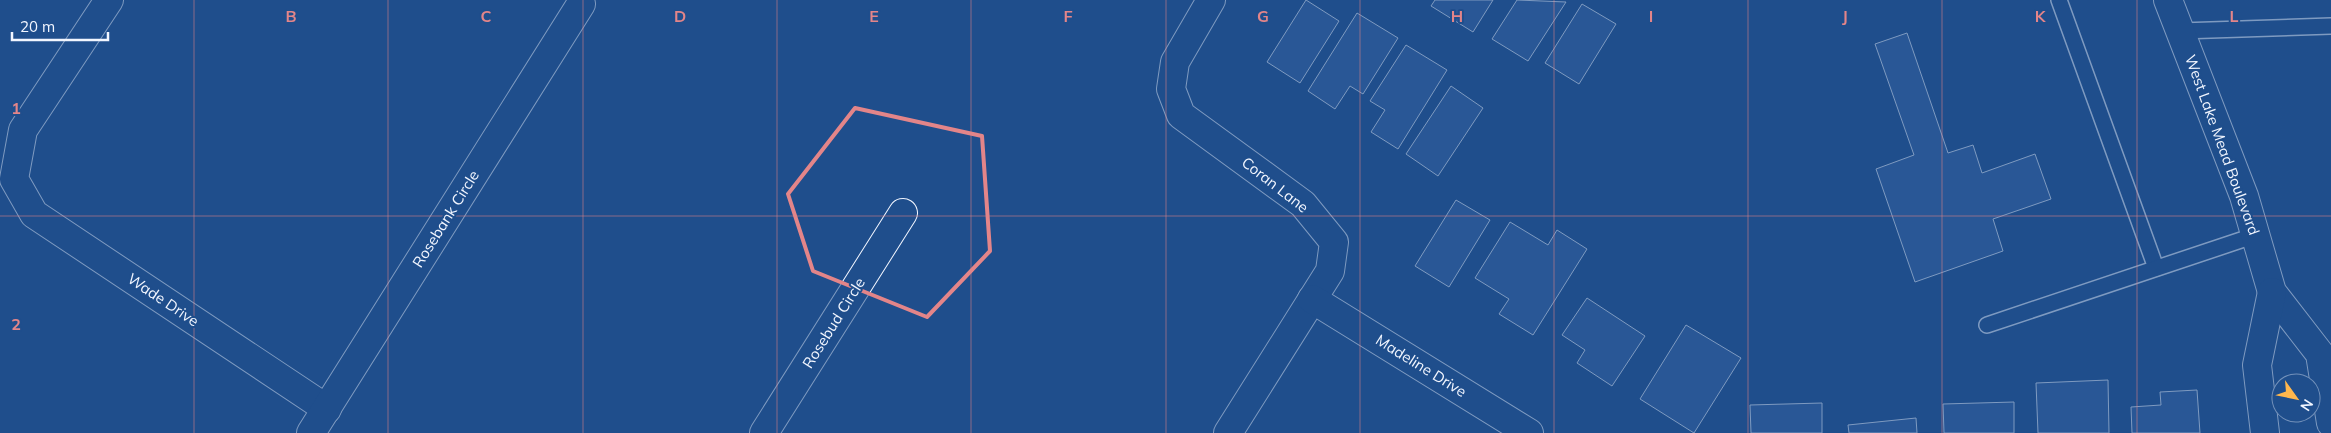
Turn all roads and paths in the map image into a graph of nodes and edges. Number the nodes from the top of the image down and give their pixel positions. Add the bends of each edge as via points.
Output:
1 (109, 0) edge
2 (1211, 0) edge
3 (2060, 0) edge
4 (2168, 0) edge
5 (581, 4) dead end
6 (2331, 26) edge
7 (2180, 31) junction
8 (903, 213) dead end
9 (2256, 235) junction
10 (2156, 268) junction
11 (2272, 292) junction
12 (1312, 299) junction
13 (1986, 326) dead end
14 (326, 409) junction
15 (2331, 423) edge
16 (311, 433) edge
17 (764, 433) edge
18 (1228, 433) edge
19 (1529, 433) edge
20 (2265, 433) edge

1 - 14 street, Wade Drive via 23,130 14,179 34,214
2 - 12 street, Coran Lane via 1175,62 1171,89 1181,115 1303,204 1334,242 1330,271
3 - 10 lane
4 - 7 street, West Lake Mead Boulevard
5 - 14 street, Rosebank Circle
6 - 7 lane
7 - 9 street, West Lake Mead Boulevard
8 - 17 street, Rosebud Circle
9 - 10 lane
9 - 11 street, West Lake Mead Boulevard
10 - 13 lane
11 - 15 street, West Lake Mead Boulevard via 2320,354
11 - 20 street, West Lake Mead Boulevard via 2257,364
12 - 18 street, Coran Lane
12 - 19 street, Madeline Drive
14 - 16 street, Rosebank Circle

